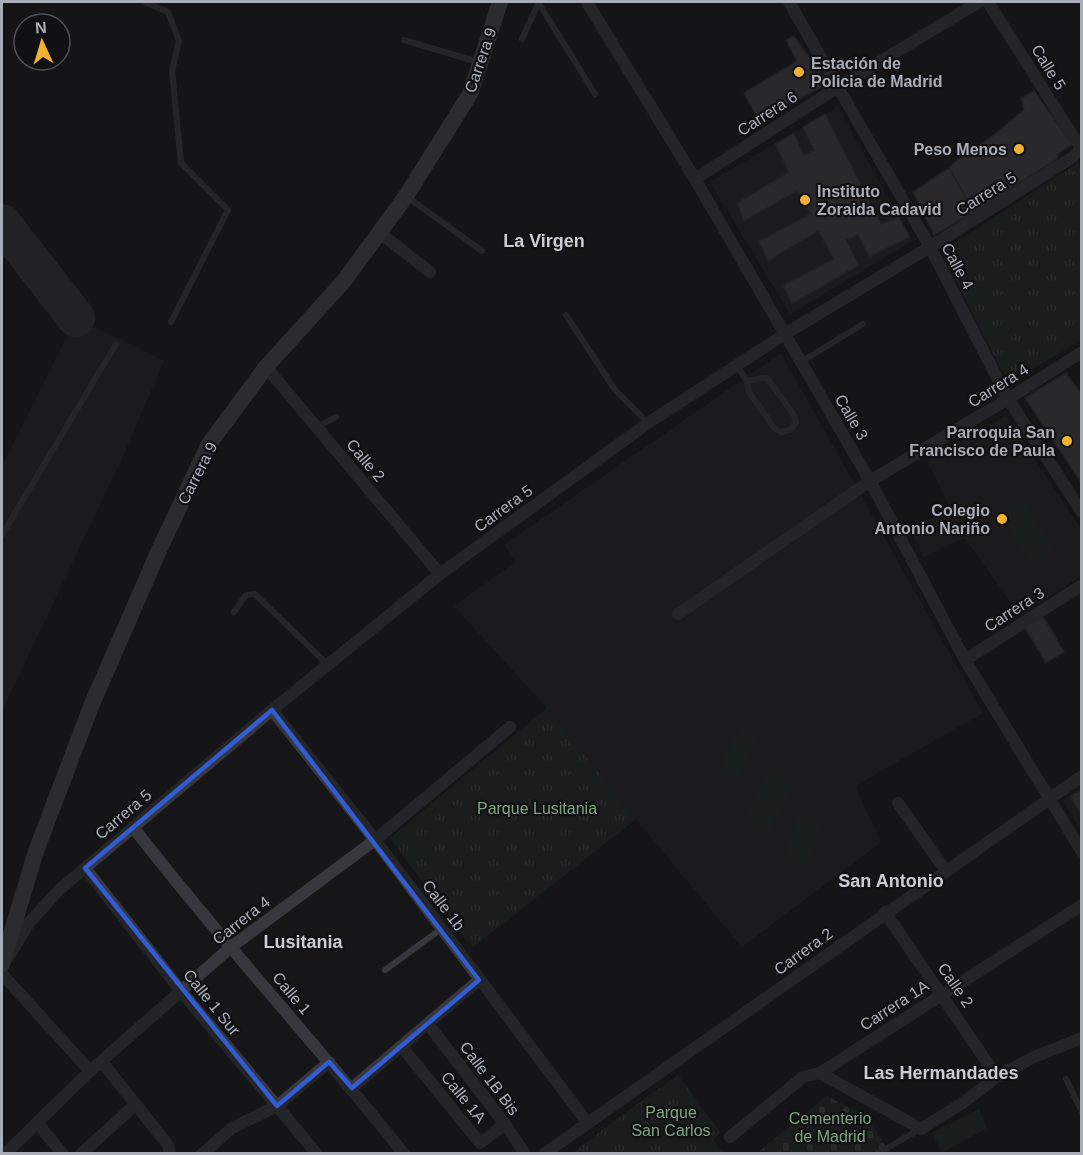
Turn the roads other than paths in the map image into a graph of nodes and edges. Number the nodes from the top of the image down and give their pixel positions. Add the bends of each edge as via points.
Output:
1 (144, 2) edge
2 (500, 2) edge
3 (538, 2) edge
4 (587, 2) edge
5 (789, 2) edge
6 (979, 2) edge
7 (988, 2) edge
8 (522, 39) dead end
9 (404, 40) dead end
10 (481, 63) junction
11 (838, 87) junction
12 (595, 94) dead end
13 (1081, 148) edge
14 (695, 178) junction
15 (406, 196) junction
16 (380, 232) junction
17 (930, 248) junction
18 (482, 251) dead end
19 (430, 272) dead end
20 (566, 315) dead end
21 (171, 322) dead end
22 (863, 324) dead end
23 (785, 334) junction
24 (116, 344) dead end
25 (1082, 352) edge
26 (801, 362) junction
27 (737, 366) junction
28 (266, 367) junction
29 (747, 381) junction
30 (1008, 399) junction
31 (336, 417) dead end
32 (648, 423) junction
33 (317, 427) junction
34 (870, 481) junction
35 (1082, 512) edge
36 (2, 535) edge
37 (440, 574) junction
38 (1082, 585) edge
39 (234, 612) dead end
40 (678, 614) dead end
41 (965, 660) junction
42 (328, 665) junction
43 (272, 710) junction
44 (510, 727) dead end
45 (1082, 776) edge
46 (1050, 798) junction
47 (898, 803) dead end
48 (133, 827) junction
49 (375, 840) junction
50 (1082, 852) edge
51 (85, 868) junction
52 (946, 871) junction
53 (1082, 905) edge
54 (885, 912) junction
55 (441, 929) junction
56 (231, 947) junction
57 (2, 966) edge
58 (385, 970) dead end
59 (2, 974) edge
60 (479, 980) junction
61 (181, 991) junction
62 (942, 993) junction
63 (428, 1024) junction
64 (1082, 1038) edge
65 (402, 1047) junction
66 (102, 1062) junction
67 (329, 1062) junction
68 (90, 1071) junction
69 (820, 1073) junction
70 (998, 1077) junction
71 (1066, 1079) dead end
72 (352, 1088) junction
73 (135, 1105) junction
74 (277, 1106) junction
75 (1082, 1112) edge
76 (587, 1122) junction
77 (37, 1123) junction
78 (505, 1124) junction
79 (921, 1129) junction
80 (730, 1137) dead end
81 (5, 1154) edge
82 (63, 1154) edge
83 (81, 1154) edge
84 (170, 1154) edge
85 (202, 1154) edge
86 (317, 1154) edge
87 (404, 1154) edge
88 (525, 1154) edge
89 (543, 1154) edge
90 (877, 1154) edge

1 - 21 lane via 168,12 179,41 172,71 181,163 228,210
2 - 10 street, Carrera 9
3 - 8 lane
3 - 12 lane
4 - 14 street, Calle 3
5 - 11 street, Calle 4
6 - 11 street, Carrera 6
7 - 13 street, Calle 5
9 - 10 lane
10 - 15 street, Carrera 9 via 470,94
11 - 14 street, Carrera 6
11 - 17 street, Calle 4
13 - 17 street, Carrera 5 via 1073,157
14 - 23 street, Calle 3
15 - 16 street, Carrera 9
15 - 18 lane
16 - 19 street
16 - 28 street, Carrera 9 via 344,281
17 - 23 street, Carrera 5
17 - 30 street, Calle 4
20 - 32 lane via 615,390
22 - 26 lane
23 - 26 street, Calle 3
23 - 27 street, Carrera 5
24 - 36 lane
25 - 30 street, Carrera 4
26 - 34 street, Calle 3
27 - 29 lane
27 - 32 street, Carrera 5
28 - 33 street, Calle 2
28 - 57 street, Carrera 9 via 209,444 160,548 92,704 36,851
29 - 29 lane via 748,392 775,429 790,430 796,423 794,415 768,379
30 - 34 street, Carrera 4
30 - 35 street, Calle 4
31 - 33 lane
32 - 37 street, Carrera 5
33 - 37 street, Calle 2
34 - 40 street, Carrera 4
34 - 41 street, Calle 3
37 - 42 street, Carrera 5
38 - 41 street, Carrera 3
39 - 42 lane via 246,595 255,594
41 - 46 street, Calle 3
42 - 43 street, Carrera 5
43 - 48 street, Carrera 5
43 - 49 street, Calle 1b
44 - 49 street, Carrera 4
45 - 46 street, Carrera 2
46 - 50 street, Calle 3
46 - 52 street, Carrera 2
47 - 52 street
48 - 51 street, Carrera 5
48 - 56 street, Calle 1
49 - 55 street, Calle 1b
49 - 56 street, Carrera 4
51 - 57 street, Carrera 5 via 58,890 29,923
51 - 61 street, Calle 1 Sur
52 - 54 street, Carrera 2
53 - 62 street, Carrera 1A
54 - 62 street, Calle 2
54 - 76 street, Carrera 2
55 - 58 lane
55 - 60 street, Calle 1b
56 - 61 street, Carrera 4
56 - 67 street, Calle 1
59 - 68 street
60 - 63 street
60 - 76 street, Calle 1b
61 - 66 street, Carrera 4
61 - 74 street, Calle 1 Sur
62 - 69 street, Carrera 1A
62 - 70 street, Calle 2
63 - 65 street
63 - 78 street, Calle 1B Bis
64 - 70 street
65 - 72 street
65 - 78 street, Calle 1A via 480,1143
66 - 68 street, Carrera 4
66 - 73 street
67 - 72 street, Calle 1
67 - 74 street
68 - 77 street, Carrera 4
69 - 79 street
69 - 80 street, Carrera 1A via 803,1077
70 - 79 street
71 - 75 lane
72 - 87 street, Calle 1
73 - 83 street
73 - 84 street via 168,1145
74 - 85 street via 232,1128
74 - 86 street, Calle 1 Sur
76 - 89 street, Carrera 2
77 - 81 street, Carrera 4
77 - 82 street
78 - 88 street, Calle 1B Bis
79 - 90 lane

